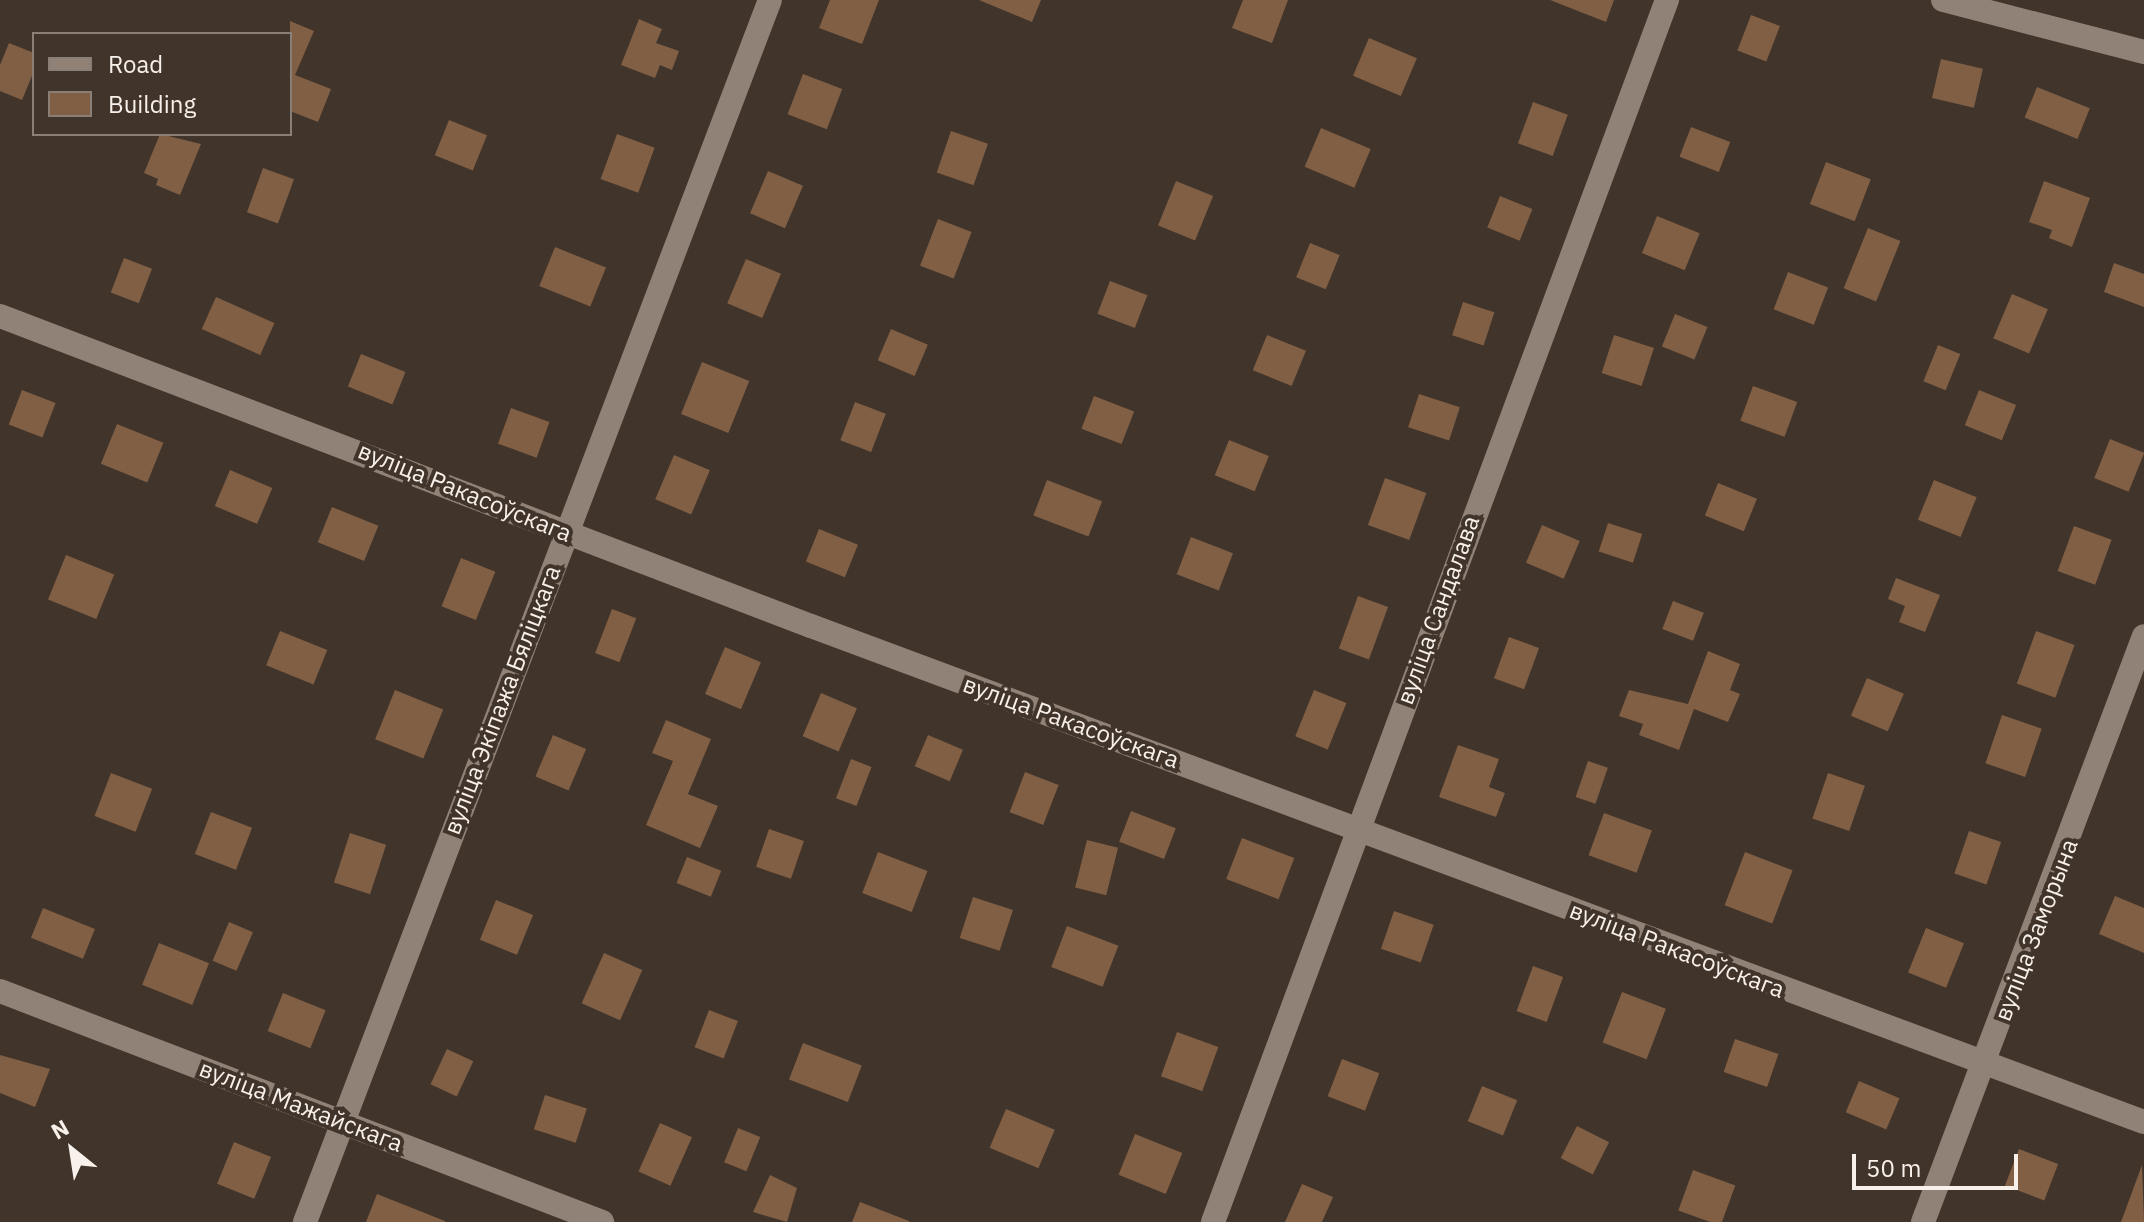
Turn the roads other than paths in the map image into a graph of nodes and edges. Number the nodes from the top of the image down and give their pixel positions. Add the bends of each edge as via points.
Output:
1 (770, 0) edge
2 (1667, 0) edge
3 (1943, 0) edge
4 (2144, 52) edge
5 (0, 316) edge
6 (565, 532) junction
7 (2144, 636) edge
8 (1358, 829) junction
9 (0, 991) edge
10 (1984, 1066) junction
11 (342, 1121) junction
12 (2144, 1122) edge
13 (305, 1222) edge
14 (602, 1222) edge
15 (1213, 1222) edge
16 (1923, 1222) edge

1 - 6 street, вуліца Экіпажа Бяліцкага
2 - 8 street, вуліца Сандалава
3 - 4 street
5 - 6 street, вуліца Ракасоўскага
6 - 8 street, вуліца Ракасоўскага
6 - 11 street, вуліца Экіпажа Бяліцкага
7 - 10 street, вуліца Заморына
8 - 10 street, вуліца Ракасоўскага
8 - 15 street, вуліца Сандалава
9 - 11 street, вуліца Мажайскага
10 - 12 street, вуліца Ракасоўскага
10 - 16 street, вуліца Заморына
11 - 13 street, вуліца Экіпажа Бяліцкага
11 - 14 street, вуліца Мажайскага

